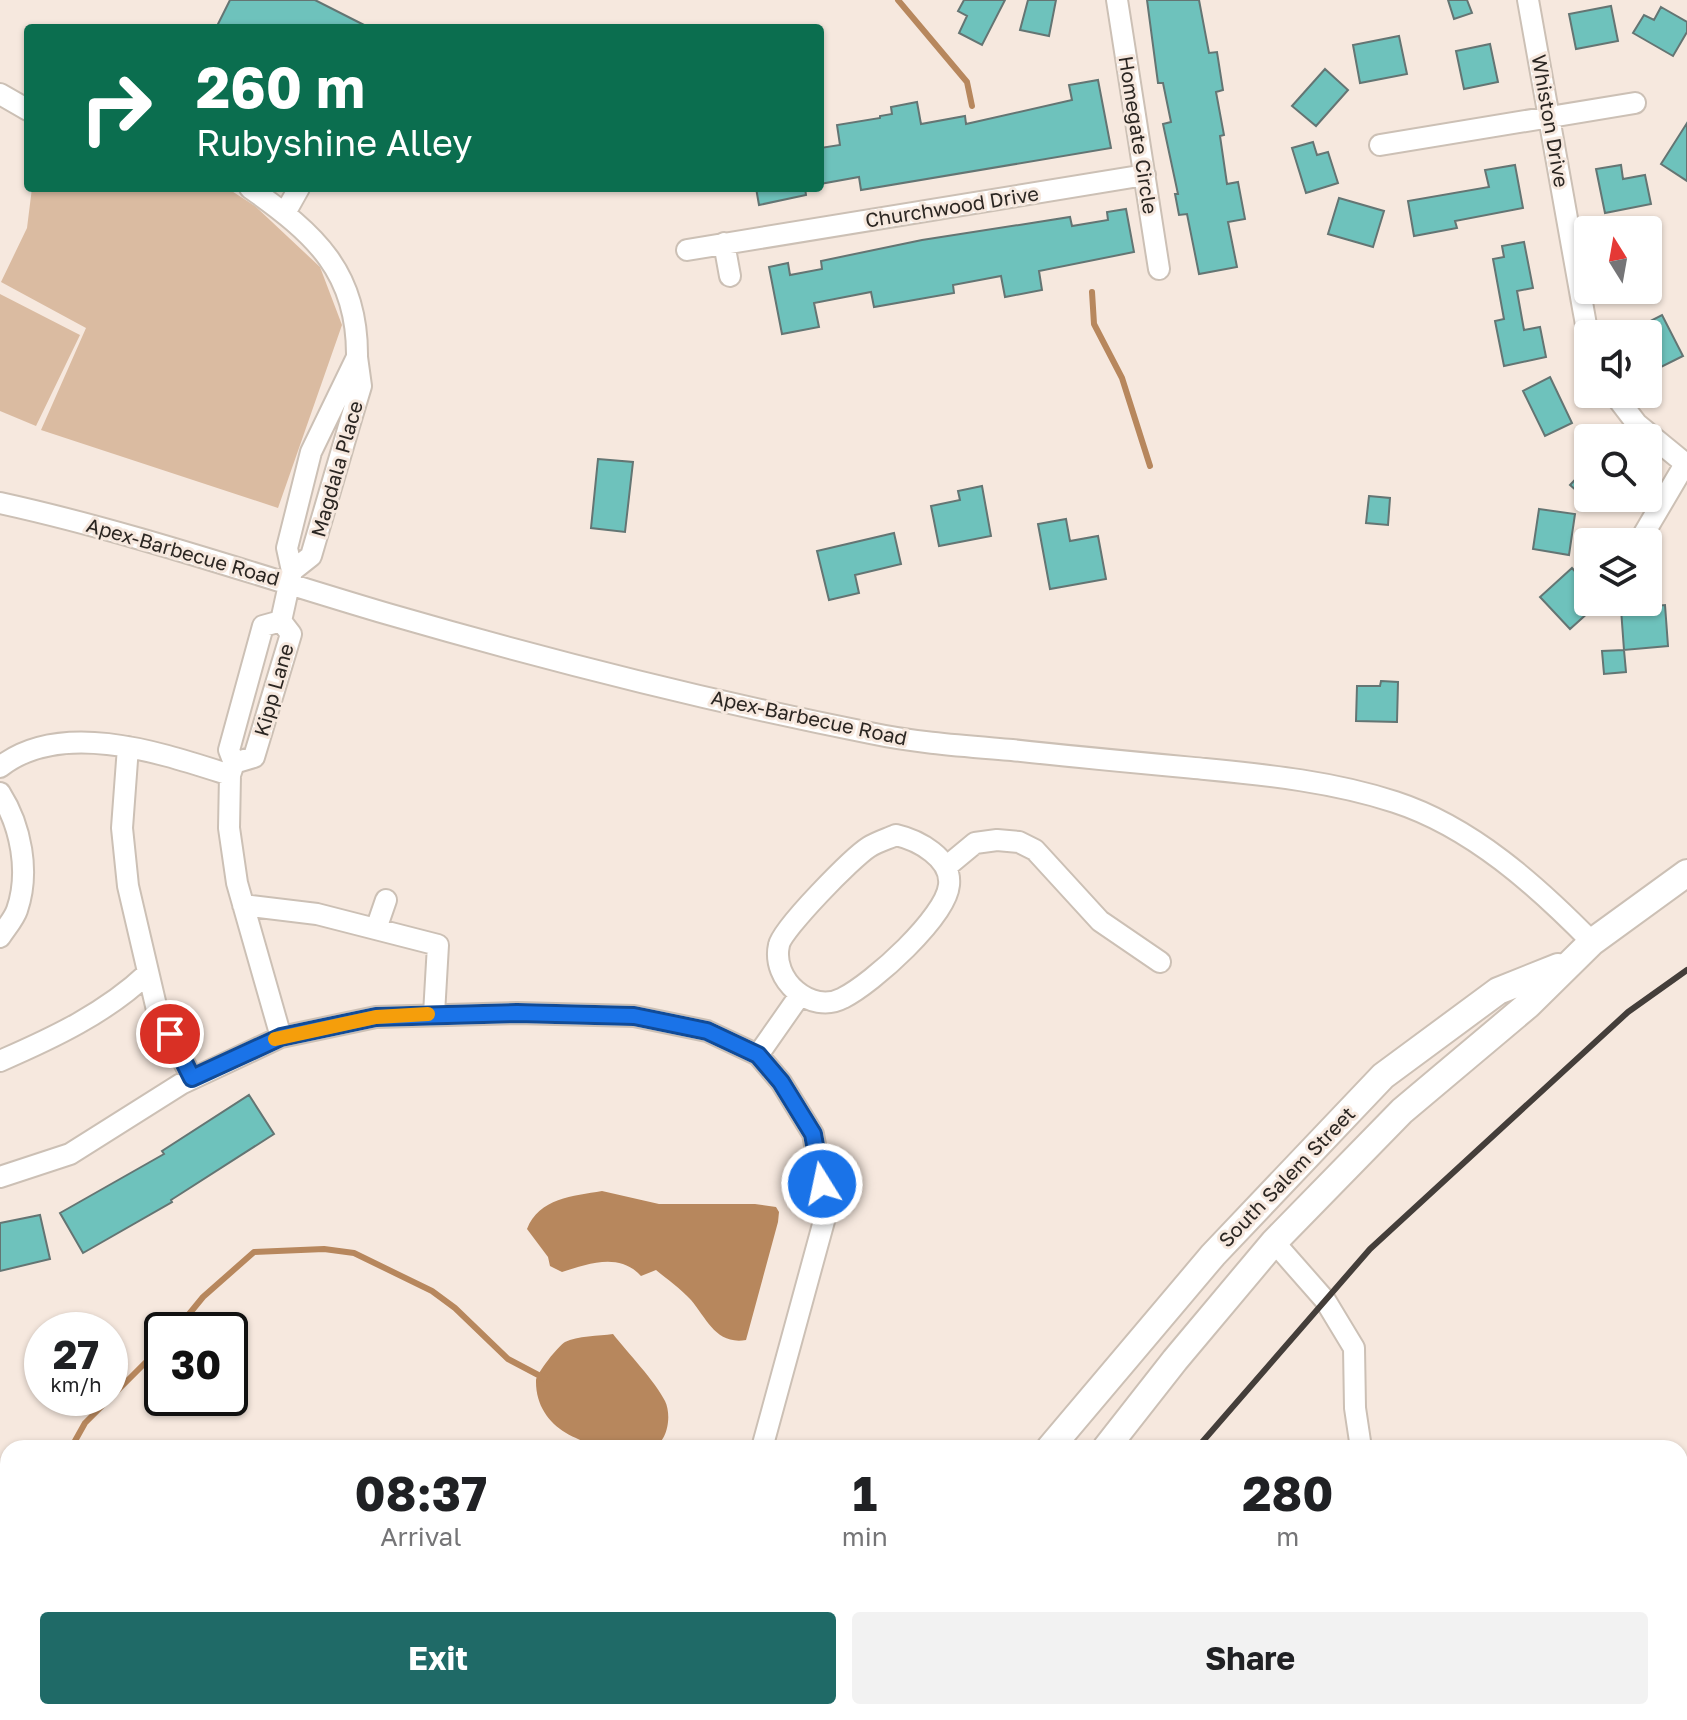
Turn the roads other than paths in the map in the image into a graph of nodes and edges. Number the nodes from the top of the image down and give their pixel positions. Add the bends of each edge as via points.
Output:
1 (1117, 0) edge
2 (1528, 0) edge
3 (0, 94) edge
4 (1635, 103) dead end
5 (24, 108) edge
6 (1549, 116) junction
7 (1380, 145) dead end
8 (1145, 175) junction
9 (256, 192) edge
10 (297, 192) edge
11 (285, 213) junction
12 (724, 243) junction
13 (687, 250) dead end
14 (1159, 269) dead end
15 (730, 276) dead end
16 (1585, 320) edge
17 (357, 357) junction
18 (1625, 408) edge
19 (1686, 465) edge
20 (0, 503) edge
21 (1648, 528) edge
22 (290, 577) junction
23 (281, 621) junction
24 (128, 747) junction
25 (0, 767) edge
26 (232, 769) junction
27 (0, 793) edge
28 (946, 867) junction
29 (1687, 873) edge
30 (386, 900) dead end
31 (243, 905) junction
32 (376, 929) junction
33 (0, 937) edge
34 (1581, 953) junction
35 (1160, 962) dead end
36 (148, 973) junction
37 (800, 995) junction
38 (434, 1014) junction
39 (281, 1037) junction
40 (758, 1055) junction
41 (0, 1061) edge
42 (192, 1078) junction
43 (0, 1177) edge
44 (1274, 1242) junction
45 (764, 1440) edge
46 (1057, 1440) edge
47 (1112, 1440) edge
48 (1360, 1440) edge

1 - 8 street, Homegate Circle
2 - 6 street, Whiston Drive
3 - 5 street
4 - 6 street
6 - 7 street
6 - 16 street, Whiston Drive
8 - 12 street, Churchwood Drive
8 - 14 street, Homegate Circle
9 - 11 street, Magdala Place
10 - 11 street
11 - 17 street, Magdala Place via 332,260 343,280 357,328
12 - 13 street, Churchwood Drive
12 - 15 street
17 - 22 street, Magdala Place via 311,452 287,548
17 - 22 street, Magdala Place via 361,386 311,556
18 - 19 street
19 - 21 street
20 - 22 street, Apex-Barbecue Road
22 - 23 street
22 - 34 street, Apex-Barbecue Road via 384,612 546,657 874,734 1258,774 1399,803 1438,820 1523,878
23 - 26 street, Kipp Lane via 263,626 229,750
23 - 26 street, Kipp Lane via 291,634 254,757
24 - 25 street via 82,742 36,748
24 - 26 street
24 - 36 street via 122,828 128,886
26 - 31 street, Kipp Lane via 229,828
27 - 33 street via 20,841 23,869 17,910
28 - 35 street via 975,843 1019,842 1035,850 1100,921
28 - 37 street via 950,883 944,903 887,966 841,1000 819,1003
28 - 37 street via 910,838 896,835 868,847 791,923 779,944 779,964
29 - 34 main road, South Salem Street
30 - 32 street
31 - 32 street via 317,914
31 - 39 street, Kipp Lane
32 - 38 street via 438,945
34 - 44 main road, South Salem Street via 1402,1111
34 - 46 main road, South Salem Street via 1498,991 1383,1076 1213,1255
36 - 41 street via 124,996
36 - 42 street via 157,1010
37 - 40 street
38 - 39 street via 376,1017
38 - 40 street via 634,1016 707,1031
39 - 42 street
40 - 45 street via 813,1134 827,1210
42 - 43 street via 70,1154
44 - 47 main road, South Salem Street
44 - 48 street via 1325,1300 1354,1348

